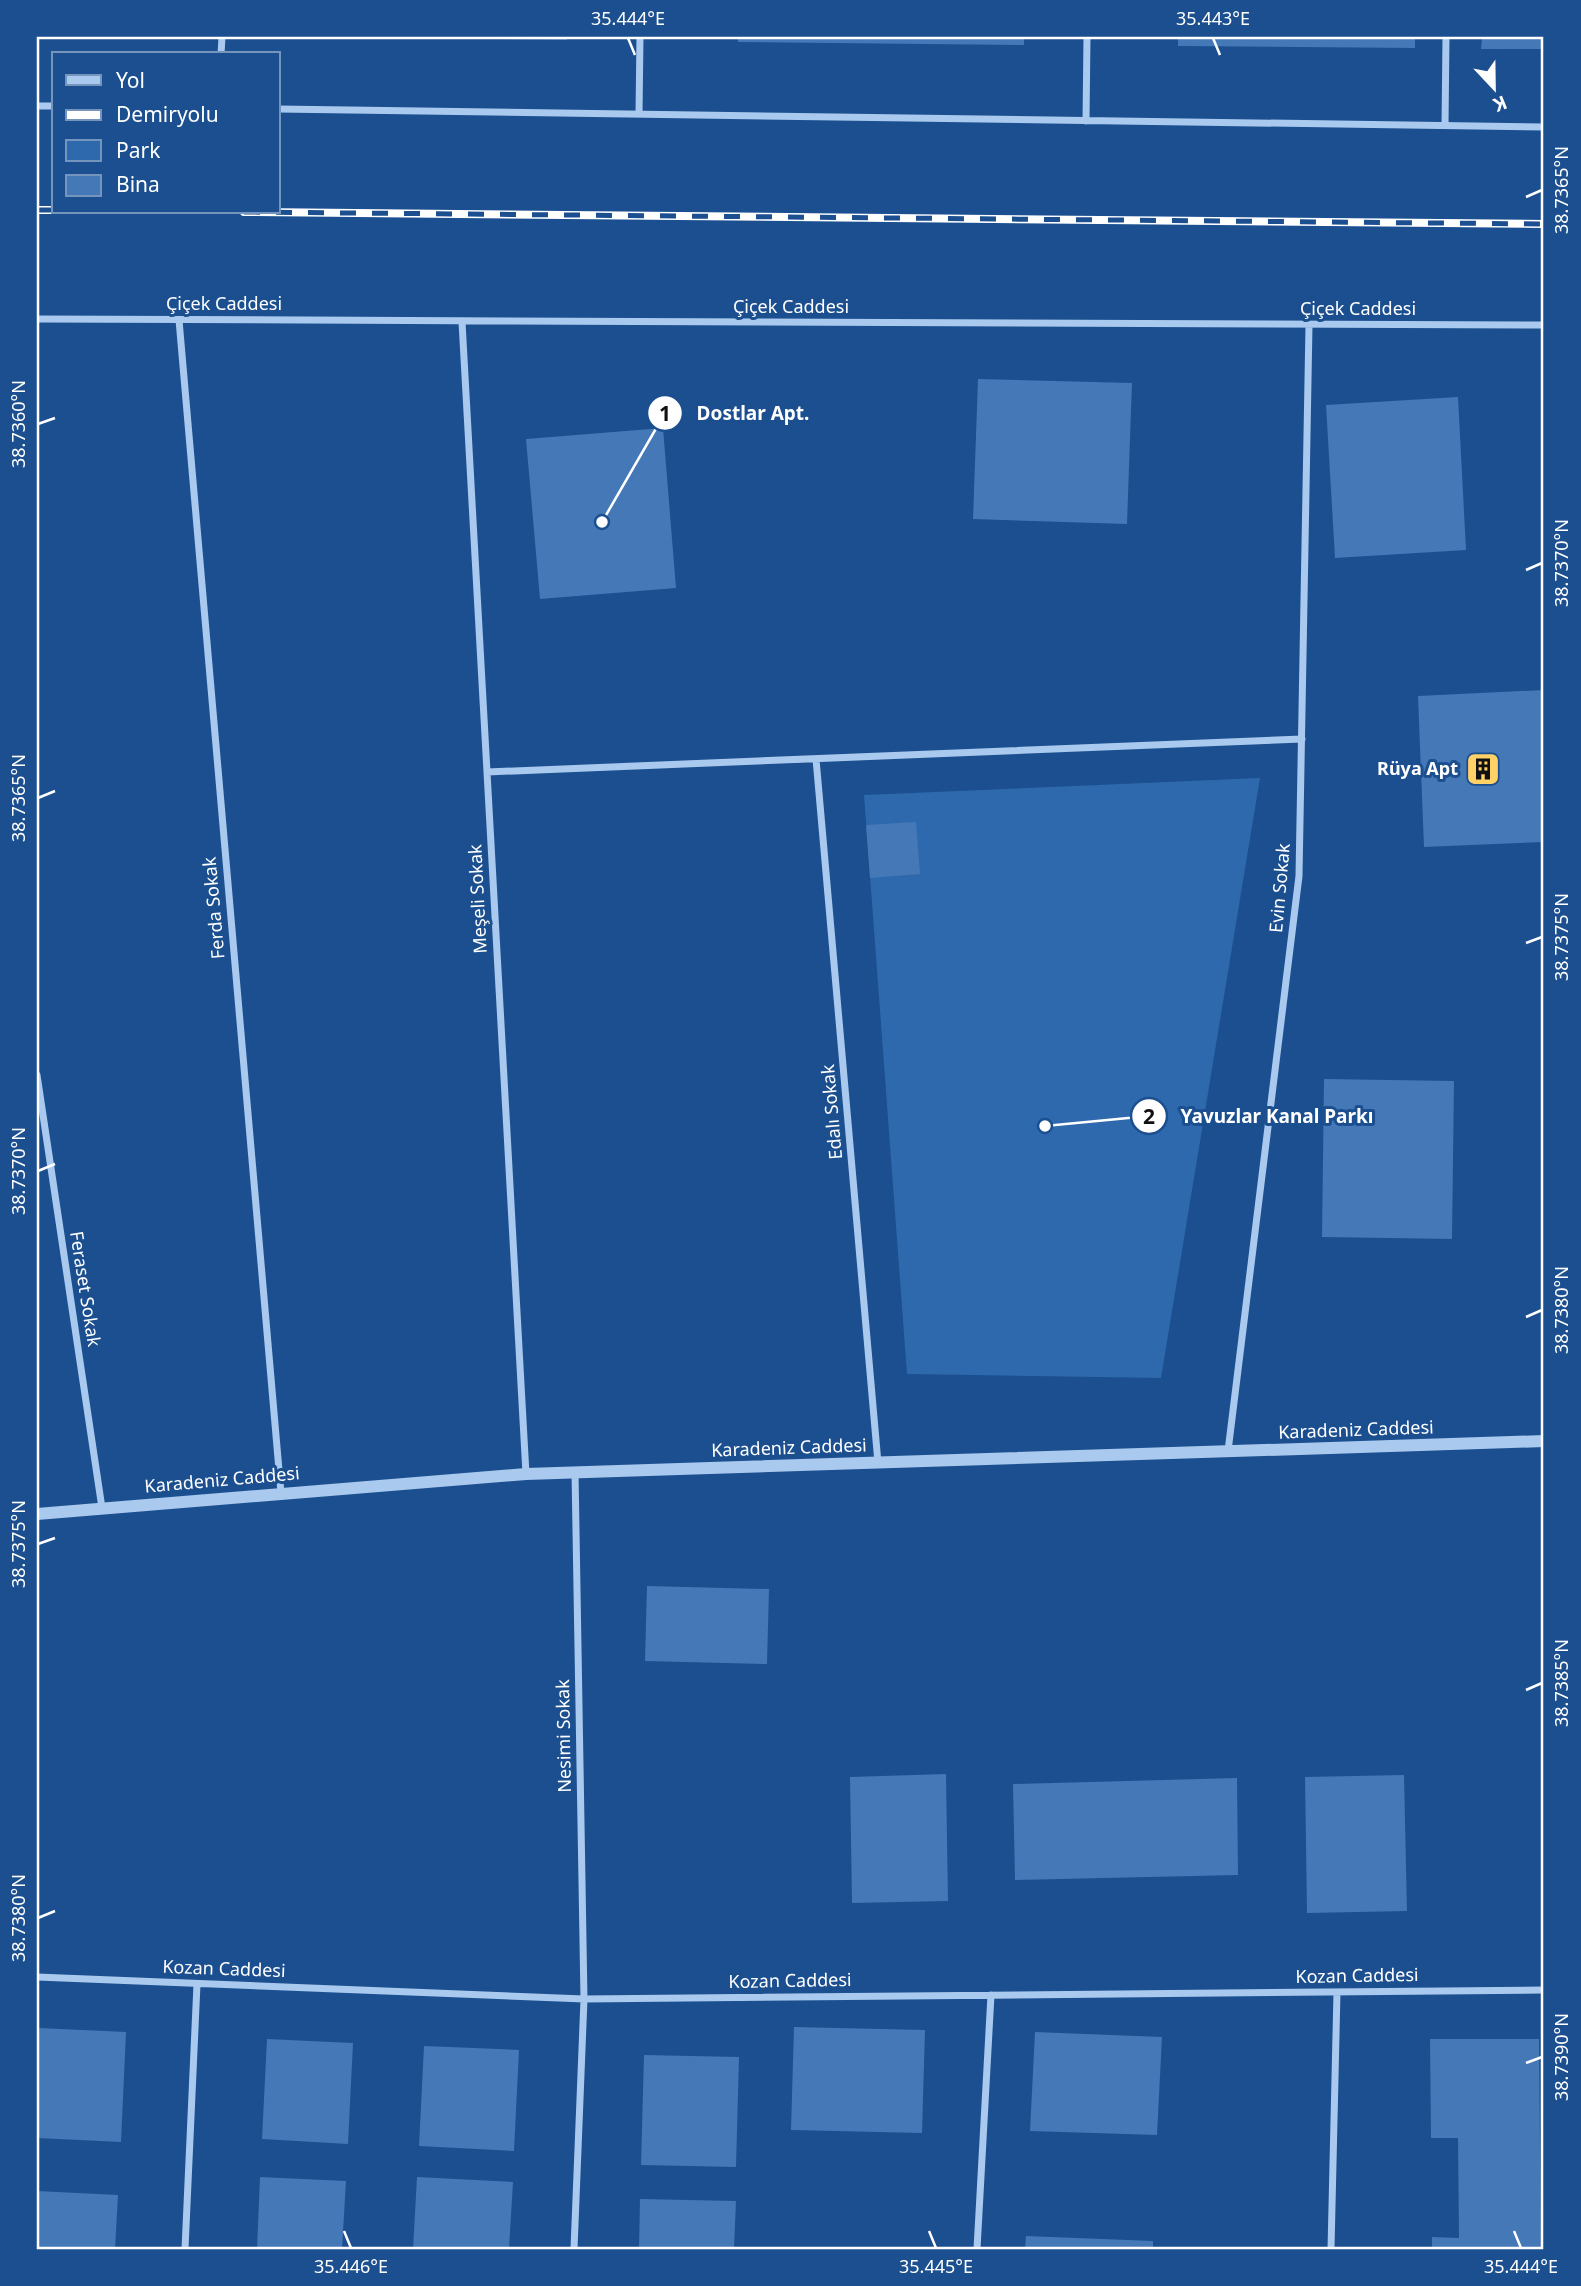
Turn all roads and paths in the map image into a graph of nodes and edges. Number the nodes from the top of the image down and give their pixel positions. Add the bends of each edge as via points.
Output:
1 (640, 37) edge
2 (1087, 37) edge
3 (1446, 37) edge
4 (280, 109) edge
5 (639, 114) junction
6 (1086, 121) junction
7 (1445, 125) junction
8 (1544, 127) edge
9 (37, 319) edge
10 (179, 320) junction
11 (462, 322) junction
12 (1309, 324) junction
13 (1544, 325) edge
14 (1302, 739) junction
15 (816, 759) junction
16 (487, 772) junction
17 (37, 1074) edge
18 (1544, 1441) edge
19 (1228, 1451) junction
20 (878, 1463) junction
21 (575, 1472) junction
22 (526, 1474) junction
23 (281, 1493) junction
24 (102, 1508) junction
25 (37, 1514) edge
26 (37, 1977) edge
27 (197, 1983) junction
28 (1544, 1990) edge
29 (1337, 1992) junction
30 (991, 1995) junction
31 (584, 1999) junction
32 (185, 2249) edge
33 (574, 2249) edge
34 (976, 2249) edge
35 (1331, 2249) edge

1 - 5 street
2 - 6 street
3 - 7 street
4 - 5 street
5 - 6 street
6 - 7 street
7 - 8 street
9 - 10 street, Çiçek Caddesi
10 - 11 street, Çiçek Caddesi
10 - 23 street, Ferda Sokak
11 - 12 street, Çiçek Caddesi
11 - 16 street, Meşeli Sokak
12 - 13 street, Çiçek Caddesi
12 - 14 street, Evin Sokak
14 - 15 street
14 - 19 street, Evin Sokak via 1299,876
15 - 16 street
15 - 20 street, Edalı Sokak
16 - 22 street, Meşeli Sokak
17 - 24 street, Feraset Sokak
18 - 19 street, Karadeniz Caddesi
19 - 20 street, Karadeniz Caddesi
20 - 21 street, Karadeniz Caddesi
21 - 22 street, Karadeniz Caddesi
21 - 31 street, Nesimi Sokak
22 - 23 street, Karadeniz Caddesi
23 - 24 street, Karadeniz Caddesi
24 - 25 street, Karadeniz Caddesi
26 - 27 street, Kozan Caddesi
27 - 31 street, Kozan Caddesi
27 - 32 street
28 - 29 street, Kozan Caddesi
29 - 30 street, Kozan Caddesi
29 - 35 street
30 - 31 street, Kozan Caddesi
30 - 34 street
31 - 33 street, Nesimi Sokak

